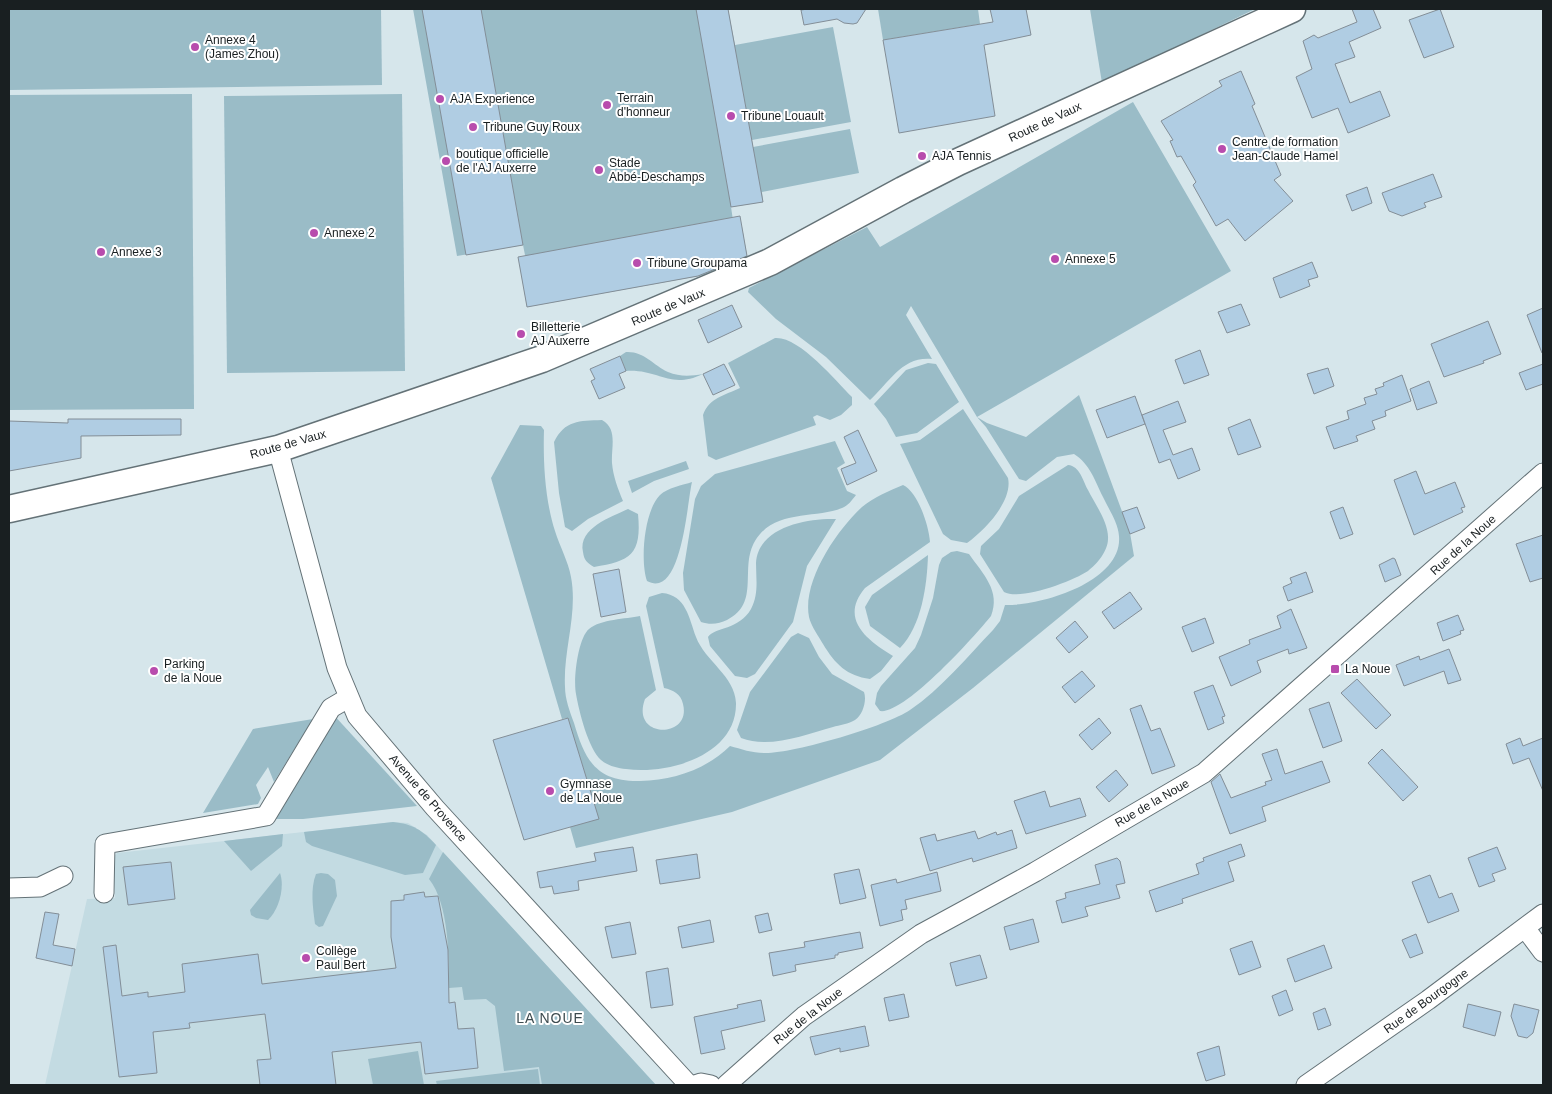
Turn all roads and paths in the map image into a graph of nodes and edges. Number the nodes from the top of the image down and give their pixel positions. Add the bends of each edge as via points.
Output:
1 (1292, 9) edge
2 (278, 449) junction
3 (1543, 473) edge
4 (9, 509) edge
5 (348, 698) junction
6 (63, 876) dead end
7 (9, 888) edge
8 (104, 893) dead end
9 (1543, 914) edge
10 (1525, 928) junction
11 (1543, 952) edge
12 (689, 1085) edge
13 (695, 1085) edge
14 (711, 1085) edge
15 (726, 1085) edge
16 (1306, 1085) edge

1 - 2 street, Route de Vaux via 958,162 813,240 720,285 542,359
2 - 4 street, Route de Vaux
2 - 5 street, Avenue de Provence via 325,628
3 - 15 street, Rue de la Noue via 1204,773 921,934 804,1016
5 - 8 street via 331,708 266,816 105,844
5 - 12 street, Avenue de Provence via 357,716 435,808
6 - 7 street via 40,887
9 - 10 street, Rue de Bourgogne
10 - 11 street
10 - 16 street, Rue de Bourgogne
13 - 14 street

